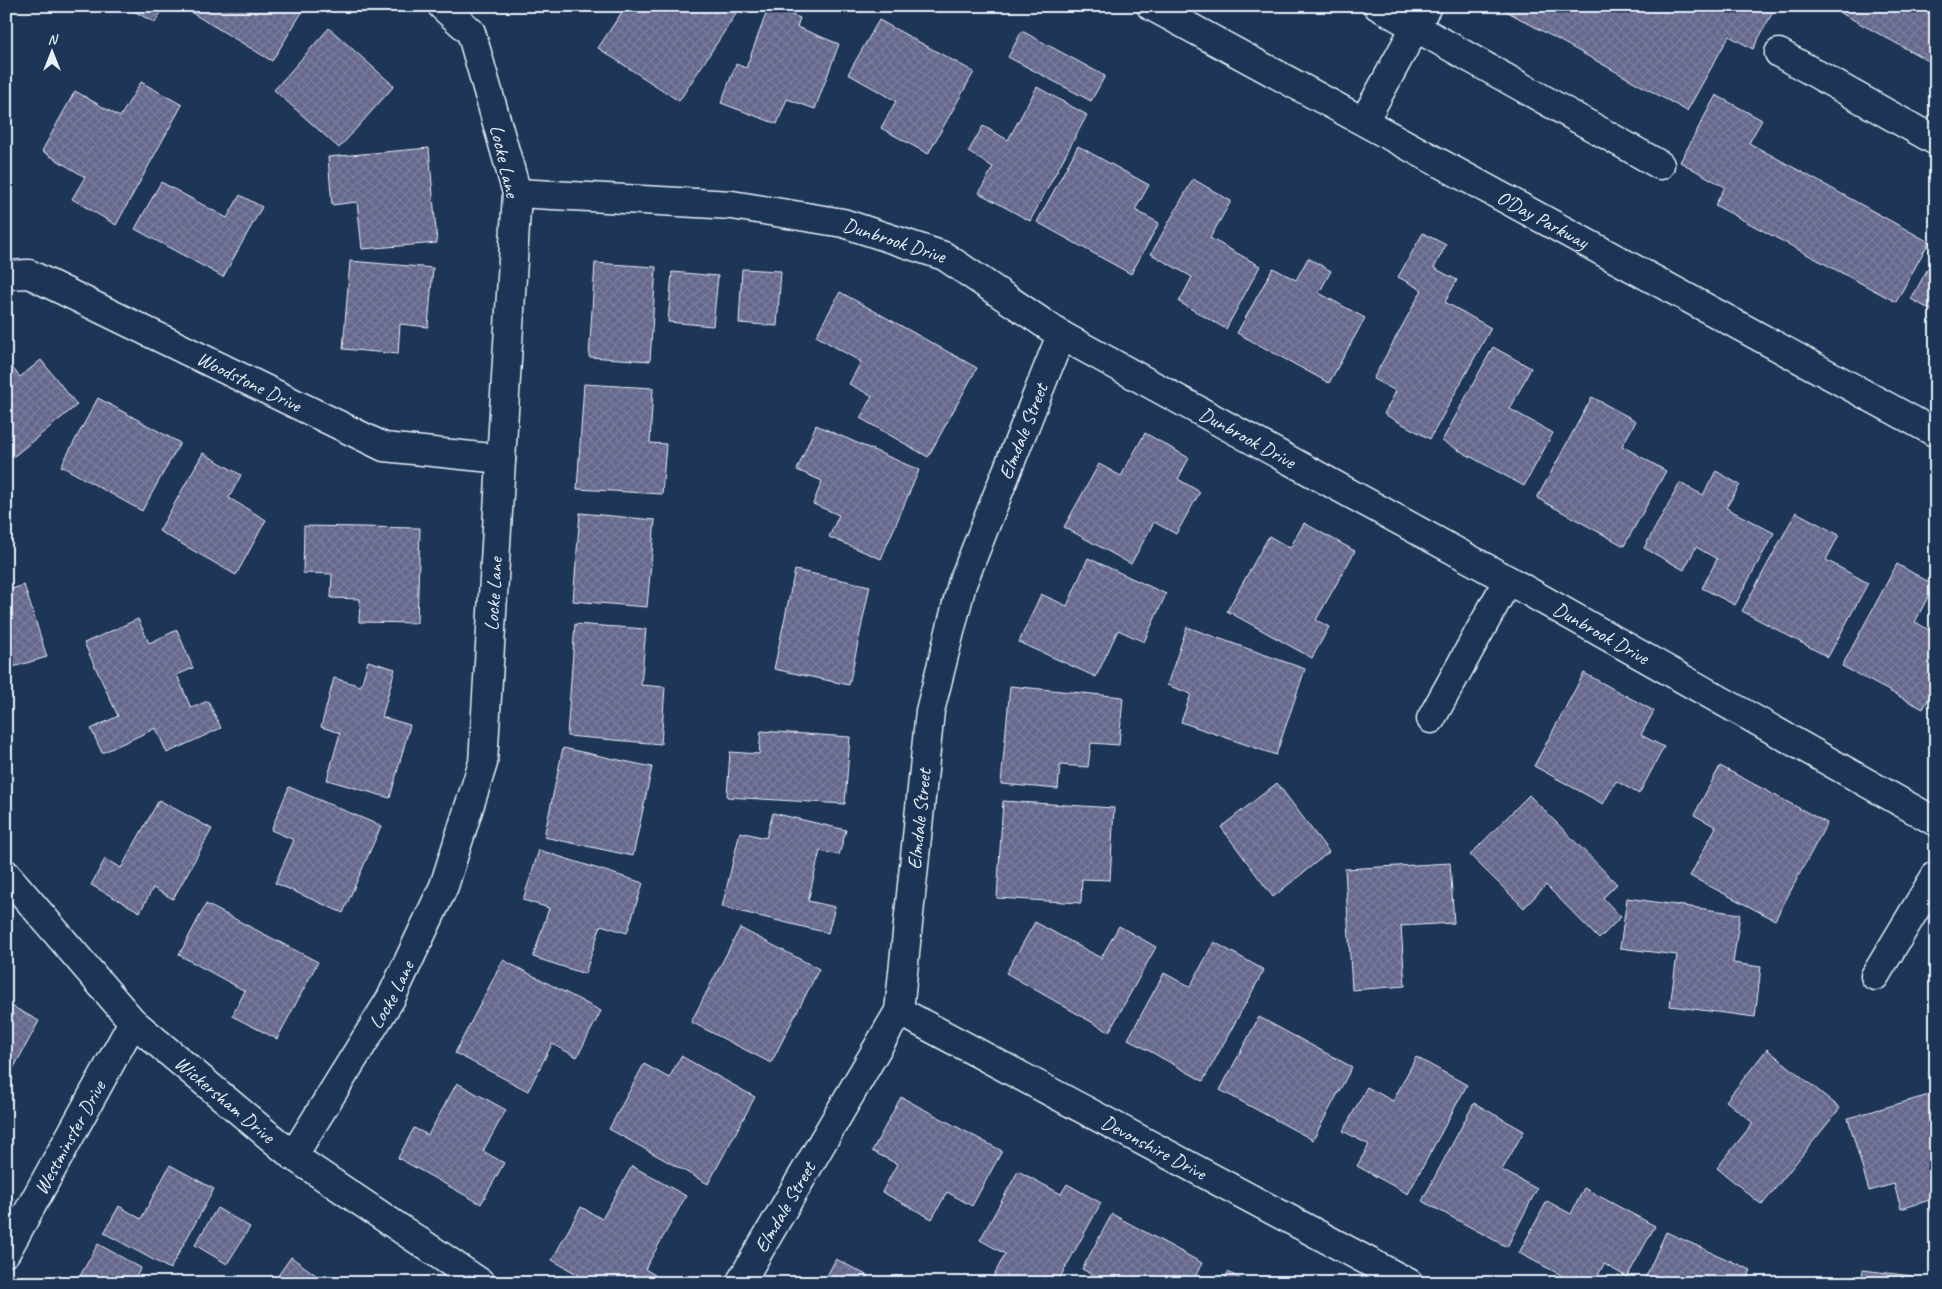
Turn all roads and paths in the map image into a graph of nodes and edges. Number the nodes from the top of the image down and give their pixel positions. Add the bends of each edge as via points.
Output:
1 (442, 6) edge
2 (1151, 6) edge
3 (1378, 6) edge
4 (1421, 16) edge
5 (1779, 53) dead end
6 (1364, 121) junction
7 (1936, 140) edge
8 (1660, 166) dead end
9 (517, 193) junction
10 (6, 275) edge
11 (1062, 335) junction
12 (1936, 433) edge
13 (501, 459) junction
14 (1508, 580) junction
15 (1431, 718) dead end
16 (1936, 822) edge
17 (6, 874) edge
18 (1936, 875) edge
19 (1875, 976) dead end
20 (899, 1011) junction
21 (133, 1022) junction
22 (293, 1156) junction
23 (6, 1252) edge
24 (480, 1283) edge
25 (740, 1283) edge
26 (1408, 1283) edge

1 - 9 street, Locke Lane via 471,32
2 - 6 street, O'Day Parkway
3 - 4 street
4 - 6 street
4 - 8 street
5 - 7 street
6 - 12 street, O'Day Parkway
9 - 11 street, Dunbrook Drive via 732,205 843,223 944,256
9 - 13 street, Locke Lane
10 - 13 street, Woodstone Drive via 29,274 384,447
11 - 14 street, Dunbrook Drive
11 - 20 street, Elmdale Street via 962,584 930,711
13 - 22 street, Locke Lane via 483,763 444,886 391,998
14 - 15 street
14 - 16 street, Dunbrook Drive
17 - 21 street, Wickersham Drive
18 - 19 street
20 - 25 street, Elmdale Street
20 - 26 street, Devonshire Drive
21 - 22 street, Wickersham Drive
21 - 23 street, Westminster Drive
22 - 24 street, Wickersham Drive

